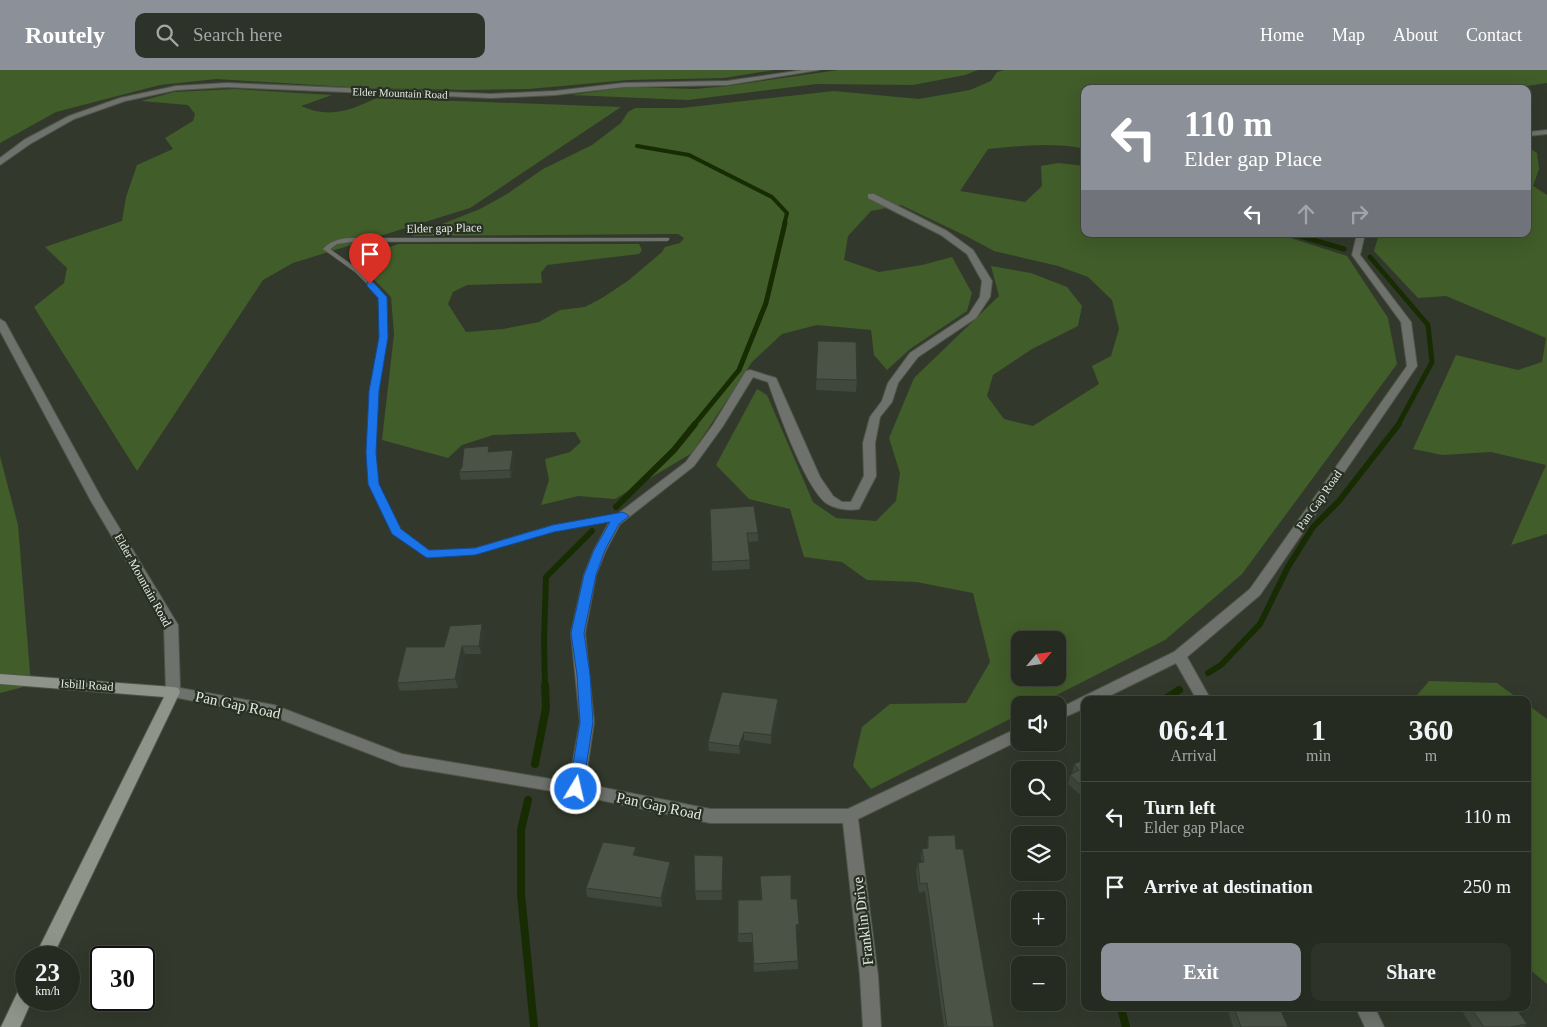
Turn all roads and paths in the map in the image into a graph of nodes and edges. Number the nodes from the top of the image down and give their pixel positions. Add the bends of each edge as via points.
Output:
1 (816, 70) edge
2 (1547, 132) edge
3 (1531, 134) edge
4 (0, 163) edge
5 (871, 196) dead end
6 (1360, 237) edge
7 (668, 239) dead end
8 (0, 322) edge
9 (623, 516) junction
10 (1179, 656) junction
11 (0, 679) edge
12 (173, 692) junction
13 (1097, 696) edge
14 (1202, 696) edge
15 (1081, 704) edge
16 (1066, 711) edge
17 (1011, 737) edge
18 (576, 789) junction
19 (850, 816) junction
20 (49, 946) edge
21 (18, 1011) edge
22 (1367, 1011) edge
23 (10, 1027) edge
24 (872, 1027) edge
25 (1375, 1027) edge

1 - 4 street, Elder Mountain Road via 727,83 624,85 491,96 193,86 136,97 58,124 41,132
2 - 3 street
5 - 9 street via 944,233 964,247 987,281 985,297 974,316 914,355 893,383 887,402 875,417 869,443 870,476 854,506 838,506 828,498 816,482 772,380 750,373 690,464
6 - 10 street, Pan Gap Road via 1356,254 1406,322 1412,366 1255,592
7 - 9 lane, Elder gap Place via 350,240 330,244 326,249 357,271 382,297 384,337 374,391 371,459 374,484 396,531 427,554 475,552 553,528
8 - 12 street, Elder Mountain Road via 97,501 171,625
9 - 18 street via 615,522 590,575 578,633 587,722
10 - 13 street, Pan Gap Road
10 - 14 street
11 - 12 street, Isbill Road
12 - 18 street, Pan Gap Road via 274,711 401,760
12 - 20 street, Elder Mountain Road
15 - 16 street, Pan Gap Road
17 - 19 street, Pan Gap Road
18 - 19 street, Pan Gap Road via 710,816
19 - 24 street, Franklin Drive
21 - 23 street
22 - 25 street

